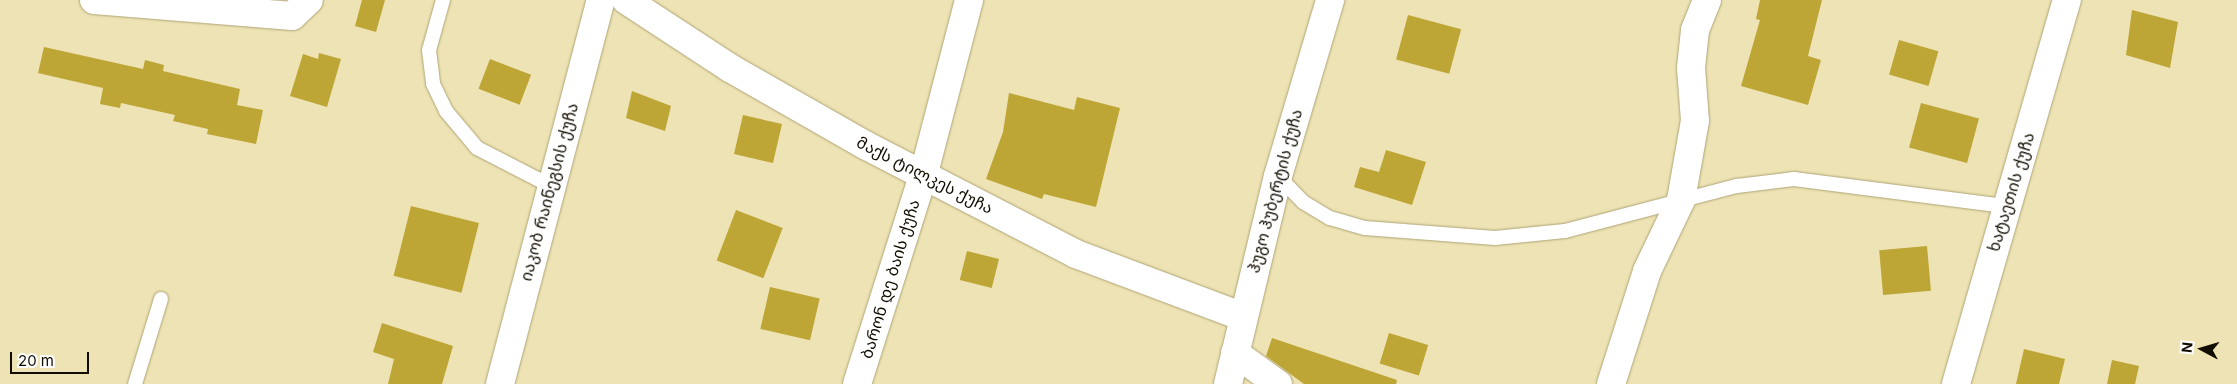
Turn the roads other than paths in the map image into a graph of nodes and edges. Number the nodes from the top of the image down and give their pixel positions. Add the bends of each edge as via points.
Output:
1 (94, 0) edge
2 (309, 0) edge
3 (443, 0) edge
4 (601, 0) edge
5 (626, 0) edge
6 (969, 0) edge
7 (1330, 0) edge
8 (1707, 0) edge
9 (2068, 0) edge
10 (924, 173) junction
11 (1278, 176) junction
12 (549, 185) junction
13 (1681, 200) junction
14 (2006, 206) junction
15 (161, 299) dead end
16 (1241, 316) junction
17 (1235, 354) junction
18 (135, 384) edge
19 (500, 384) edge
20 (857, 384) edge
21 (1228, 384) edge
22 (1278, 384) edge
23 (1611, 384) edge
24 (1956, 384) edge

1 - 2 street via 292,16
3 - 12 lane via 429,50 433,84 446,111 477,148
4 - 12 street, იაკობ რაინეგსის ქუჩა
5 - 10 street, მაქს ტილკეს ქუჩა via 730,68
6 - 10 street, ბარონ დე ბაის ქუჩა
7 - 11 street, ჰუგო ჰუბერტის ქუჩა
8 - 13 street via 1695,30 1691,68 1695,121
9 - 14 street, ხატაეთის ქუჩა
10 - 16 street, მაქს ტილკეს ქუჩა via 1076,254
10 - 20 street, ბარონ დე ბაის ქუჩა
11 - 13 lane via 1303,202 1330,218 1366,228 1431,235 1495,238 1566,231
11 - 16 street, ჰუგო ჰუბერტის ქუჩა
12 - 19 street, იაკობ რაინეგსის ქუჩა
13 - 14 lane via 1736,186 1794,179
13 - 23 street via 1647,271
14 - 24 street, ხატაეთის ქუჩა
15 - 18 lane
16 - 17 street, ჰუგო ჰუბერტის ქუჩა
17 - 21 street, ჰუგო ჰუბერტის ქუჩა
17 - 22 street

